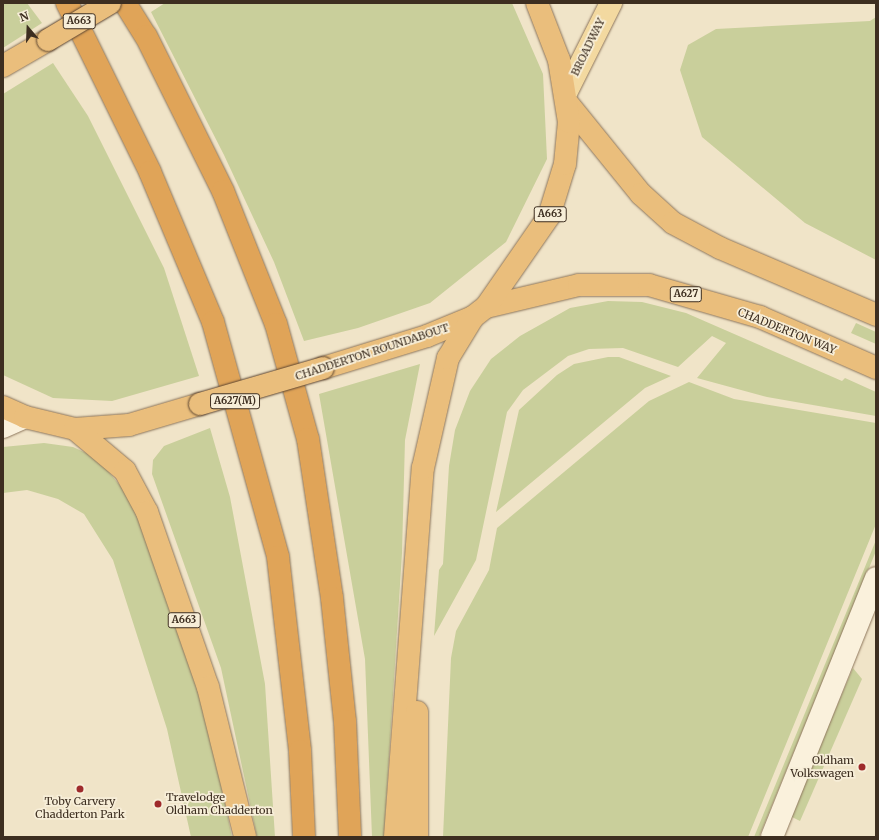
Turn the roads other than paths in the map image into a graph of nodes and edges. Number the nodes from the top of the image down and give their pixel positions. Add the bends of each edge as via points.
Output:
1 (67, 3) edge
2 (110, 3) edge
3 (125, 3) edge
4 (537, 3) edge
5 (611, 3) edge
6 (3, 66) edge
7 (567, 98) junction
8 (479, 312) junction
9 (876, 315) edge
10 (876, 368) edge
11 (3, 406) edge
12 (25, 417) junction
13 (3, 426) edge
14 (75, 429) junction
15 (876, 578) edge
16 (413, 639) junction
17 (304, 832) edge
18 (245, 837) edge
19 (350, 837) edge
20 (395, 837) edge
21 (417, 837) edge
22 (772, 837) edge

1 - 17 highway, A627(M) via 150,172 213,322 278,557 300,751
2 - 6 highway, A663, bridge
3 - 19 highway via 146,36 224,191 276,324 310,454 332,598
4 - 7 highway, A663 via 552,36
5 - 7 main road, BROADWAY / A663
7 - 8 highway, A663 via 565,164 549,216
7 - 9 highway via 641,194 673,223 720,248
8 - 10 highway, CHADDERTON WAY / A627 via 580,285 648,285 760,317
8 - 14 highway, CHADDERTON ROUNDABOUT / A663, bridge via 427,336 128,425
8 - 16 highway, A663 via 448,358 423,468
11 - 12 highway, CHADDERTON ROUNDABOUT / A663
12 - 13 street
12 - 14 highway, CHADDERTON ROUNDABOUT / A663
14 - 18 highway, A663 via 125,471 147,512 208,687
15 - 22 street
16 - 20 highway, A663
16 - 21 highway via 419,739

